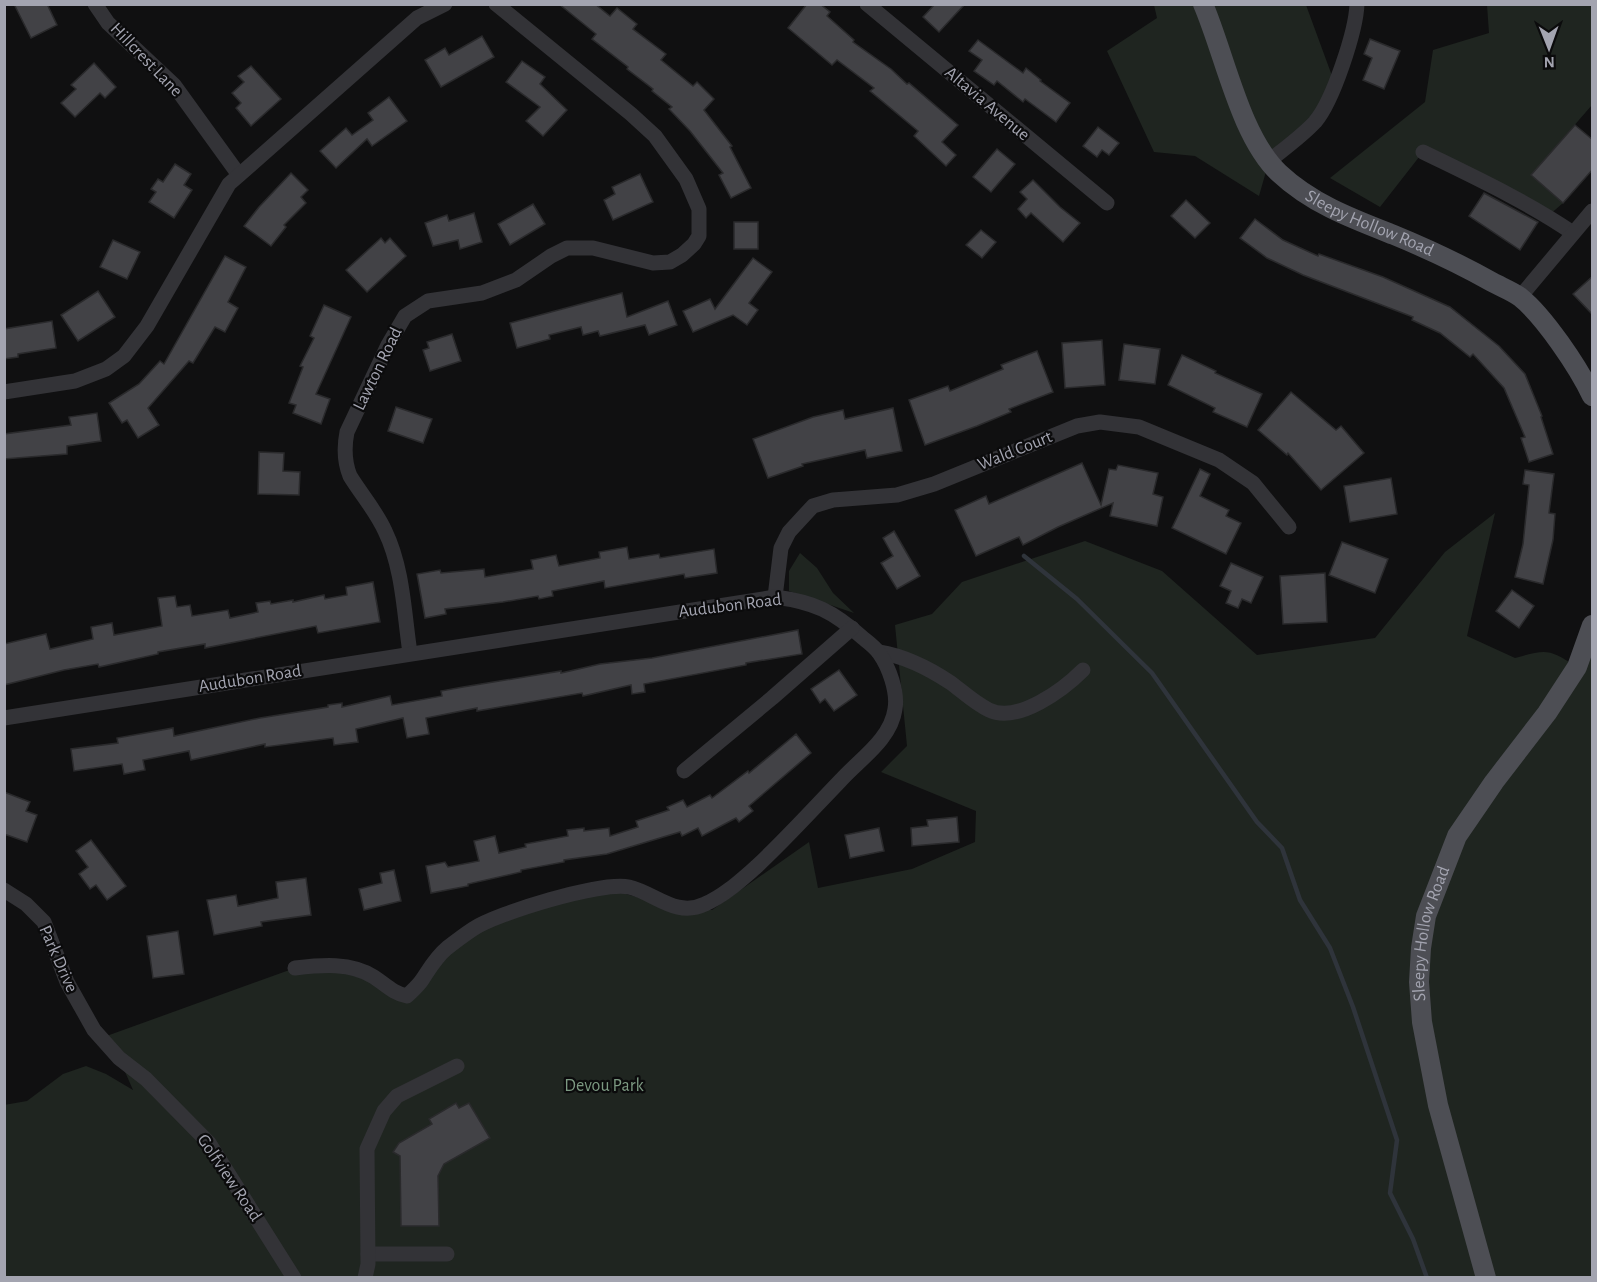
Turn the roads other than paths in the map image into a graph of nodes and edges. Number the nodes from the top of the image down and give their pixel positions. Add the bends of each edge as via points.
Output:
1 (95, 4) edge
2 (445, 4) edge
3 (496, 4) edge
4 (867, 4) edge
5 (1203, 4) edge
6 (1357, 4) edge
7 (1423, 152) dead end
8 (1269, 161) junction
9 (239, 175) junction
10 (1107, 203) dead end
11 (1593, 211) edge
12 (1573, 233) junction
13 (1520, 297) junction
14 (4, 392) edge
15 (1593, 396) edge
16 (1289, 527) dead end
17 (775, 597) junction
18 (1593, 625) edge
19 (852, 628) junction
20 (879, 652) junction
21 (410, 654) junction
22 (1083, 670) dead end
23 (4, 718) edge
24 (684, 771) dead end
25 (4, 890) edge
26 (295, 968) dead end
27 (101, 1038) joint
28 (457, 1066) dead end
29 (368, 1254) junction
30 (447, 1254) dead end
31 (294, 1278) edge
32 (365, 1278) edge
33 (1486, 1278) edge

1 - 9 street, Hillcrest Lane via 108,23 174,85
2 - 9 street via 417,18
3 - 21 street, Lawton Road via 655,136 686,178 699,208 699,236 670,262 653,263 593,248 567,248 516,280 482,292 428,301 405,316 347,432 345,446 350,476 391,545
4 - 10 street, Altavia Avenue
5 - 8 main road, Sleepy Hollow Road via 1247,124
6 - 8 street via 1351,36 1324,107 1315,122
7 - 12 street via 1501,190
8 - 13 main road, Sleepy Hollow Road via 1297,188 1320,203 1457,262
9 - 14 street via 230,184 147,326 124,356 84,378
11 - 12 street
12 - 13 street
13 - 15 main road, Sleepy Hollow Road via 1539,316
16 - 17 street, Wald Court via 1253,483 1219,460 1139,427 1100,422 1077,426 897,495 832,500 813,506 789,532 781,548
17 - 19 street, Audubon Road via 824,608
17 - 21 street, Audubon Road
18 - 33 main road, Sleepy Hollow Road via 1577,667 1457,836 1426,916 1419,982 1422,1022 1438,1105
19 - 20 street, Audubon Road
19 - 24 street
20 - 22 street via 911,662 949,682 990,711 1002,713 1049,698
20 - 26 street, Audubon Road via 895,691 896,709 889,727 787,838 737,884 705,904 674,908 628,887 602,887 518,910 474,928 445,950 407,996 346,966
21 - 23 street, Audubon Road
25 - 27 street, Park Drive via 44,922 67,982
27 - 31 street, Golfview Road via 209,1143
28 - 29 street via 397,1096 384,1111 367,1149
29 - 30 street
29 - 32 street

